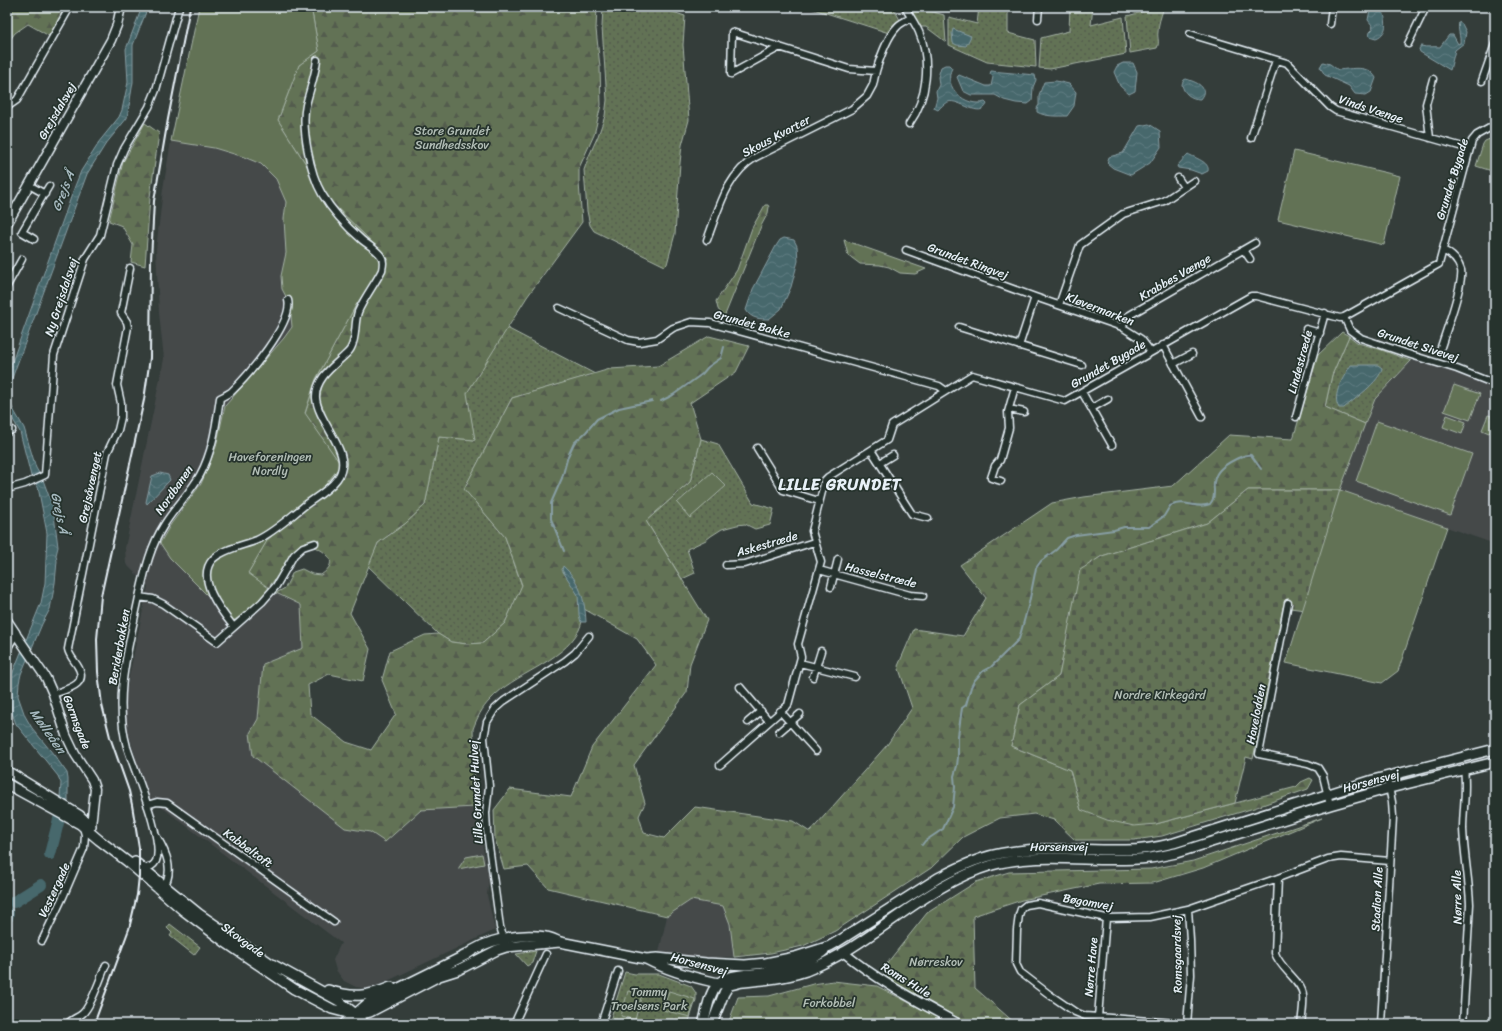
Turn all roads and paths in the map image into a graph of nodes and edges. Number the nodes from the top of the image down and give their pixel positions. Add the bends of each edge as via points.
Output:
1 (70, 7) edge
2 (120, 7) edge
3 (179, 7) edge
4 (905, 7) edge
5 (1039, 7) edge
6 (1332, 7) edge
7 (1426, 7) edge
8 (910, 18) junction
9 (1038, 19) dead end
10 (1330, 24) dead end
11 (1190, 34) dead end
12 (1408, 44) dead end
13 (1495, 44) edge
14 (780, 47) junction
15 (318, 60) dead end
16 (1276, 60) junction
17 (876, 71) junction
18 (1434, 79) dead end
19 (1482, 81) dead end
20 (7, 108) edge
21 (909, 124) dead end
22 (1495, 125) edge
23 (1251, 138) dead end
24 (1430, 138) junction
25 (1470, 149) junction
26 (1178, 178) dead end
27 (1194, 181) dead end
28 (29, 185) junction
29 (49, 186) dead end
30 (1184, 187) junction
31 (45, 194) junction
32 (7, 224) edge
33 (34, 239) dead end
34 (707, 240) dead end
35 (1255, 243) dead end
36 (906, 250) dead end
37 (1244, 250) junction
38 (1443, 250) junction
39 (22, 259) dead end
40 (1250, 259) dead end
41 (130, 268) dead end
42 (7, 286) edge
43 (1023, 293) joint
44 (1035, 297) junction
45 (288, 300) dead end
46 (1059, 305) junction
47 (559, 308) dead end
48 (1325, 314) junction
49 (1344, 317) junction
50 (959, 327) dead end
51 (1122, 327) junction
52 (1306, 329) dead end
53 (1320, 334) junction
54 (1163, 345) junction
55 (1019, 346) junction
56 (1440, 350) dead end
57 (1151, 352) junction
58 (1192, 354) dead end
59 (1173, 364) junction
60 (1082, 365) dead end
61 (1495, 384) edge
62 (1015, 387) junction
63 (946, 391) junction
64 (1082, 392) junction
65 (1108, 399) dead end
66 (1092, 408) junction
67 (1009, 409) junction
68 (1024, 412) dead end
69 (1202, 417) dead end
70 (1296, 417) dead end
71 (1112, 446) dead end
72 (757, 448) dead end
73 (871, 450) junction
74 (893, 455) dead end
75 (880, 463) junction
76 (1001, 481) dead end
77 (7, 490) edge
78 (819, 501) junction
79 (928, 518) dead end
80 (814, 542) junction
81 (316, 543) dead end
82 (838, 559) dead end
83 (726, 565) dead end
84 (819, 570) junction
85 (834, 574) junction
86 (831, 587) dead end
87 (923, 596) dead end
88 (139, 597) junction
89 (1288, 603) dead end
90 (7, 621) edge
91 (234, 626) junction
92 (18, 636) junction
93 (589, 636) dead end
94 (7, 646) edge
95 (821, 651) dead end
96 (800, 663) junction
97 (816, 667) junction
98 (813, 677) dead end
99 (855, 677) dead end
100 (740, 687) dead end
101 (53, 694) junction
102 (760, 710) junction
103 (780, 711) junction
104 (800, 714) dead end
105 (769, 720) junction
106 (748, 722) dead end
107 (790, 722) junction
108 (780, 732) dead end
109 (1495, 749) edge
110 (816, 751) dead end
111 (1495, 756) edge
112 (1495, 762) edge
113 (720, 765) dead end
114 (1464, 770) junction
115 (10, 773) edge
116 (1439, 776) junction
117 (1387, 777) junction
118 (7, 786) edge
119 (1390, 788) junction
120 (1327, 794) junction
121 (148, 805) junction
122 (1330, 805) junction
123 (87, 826) junction
124 (155, 834) junction
125 (99, 840) junction
126 (84, 848) junction
127 (1390, 861) junction
128 (144, 868) junction
129 (1278, 878) junction
130 (163, 888) junction
131 (1188, 909) junction
132 (1106, 918) junction
133 (334, 922) dead end
134 (42, 942) dead end
135 (505, 943) junction
136 (830, 946) junction
137 (474, 950) junction
138 (843, 952) junction
139 (546, 954) dead end
140 (646, 959) junction
141 (106, 965) dead end
142 (618, 971) dead end
143 (306, 982) junction
144 (719, 983) junction
145 (729, 985) junction
146 (355, 1015) junction
147 (1098, 1018) junction
148 (67, 1024) edge
149 (344, 1024) edge
150 (365, 1024) edge
151 (514, 1024) edge
152 (601, 1024) edge
153 (703, 1024) edge
154 (712, 1024) edge
155 (959, 1024) edge
156 (1188, 1024) edge
157 (1302, 1024) edge
158 (1381, 1024) edge
159 (1463, 1024) edge

1 - 20 street via 17,100
2 - 28 street, Grejsdalsvej via 111,40
3 - 77 street, Ny Grejsdalsvej via 156,90 117,165 100,235 85,259 54,355 46,473 34,481
4 - 8 street
5 - 9 street
6 - 10 street
7 - 12 street
8 - 17 street, Skous Kvarter via 894,31
8 - 21 street via 921,38 927,72 920,103
11 - 16 street, Vinds Vænge
13 - 19 street
14 - 14 street via 732,32 731,74 752,62
14 - 17 street via 848,69
15 - 91 street via 306,106 306,138 310,165 321,193 332,209 346,225 376,250 384,263 359,311 351,349 323,376 318,386 316,398 319,409 342,459 340,475 327,489 270,532 213,559 208,569 208,584 212,595
16 - 23 street
16 - 24 street, Vinds Vænge via 1292,67 1336,111
17 - 34 street, Skous Kvarter via 867,96 852,109 756,157 742,167 728,185
18 - 24 street via 1426,104
22 - 25 street, Grundet Bygade via 1477,135
24 - 25 street, Vinds Vænge
25 - 38 street, Grundet Bygade
26 - 30 street
27 - 30 street
28 - 31 street
28 - 32 street, Grejsdalsvej
29 - 31 street
30 - 46 street via 1164,201 1123,214 1080,245
31 - 33 street via 22,232
35 - 37 street, Krabbes Vænge
36 - 43 street, Grundet Ringvej
37 - 40 street
37 - 51 street, Krabbes Vænge via 1128,316
38 - 49 street, Grundet Bygade via 1439,264
38 - 56 street via 1458,263 1462,278
39 - 42 street
41 - 101 street, Grejsåvænget via 121,313 128,327 117,385 121,417 107,453 68,649 79,668 80,681 76,686
43 - 44 street, Kløvermarken
44 - 46 street, Kløvermarken
44 - 55 street
45 - 88 street, Nordbanen via 287,315 264,354 230,393 220,398 210,452 191,490 164,524 152,546
46 - 51 street, Kløvermarken
47 - 63 street, Grundet Bakke via 628,340 639,342 657,339 686,323 710,323 939,386
48 - 49 street, Grundet Bygade
48 - 53 street, Lindestræde
48 - 54 street, Grundet Bygade via 1251,296
49 - 61 street, Grundet Sivevej via 1350,330 1361,338
50 - 55 street
51 - 57 street, Kløvermarken via 1141,339
52 - 53 street
53 - 70 street, Lindestræde
54 - 57 street, Grundet Bygade
54 - 59 street
55 - 60 street
57 - 64 street, Grundet Bygade
58 - 59 street
59 - 69 street
62 - 63 street, Grundet Bygade via 972,375
62 - 64 street, Grundet Bygade via 1065,401
62 - 67 street
63 - 73 street, Grundet Bygade via 892,425 887,440
64 - 66 street
65 - 66 street
66 - 71 street
67 - 68 street
67 - 76 street via 1009,428 1000,460 991,478
72 - 78 street via 783,490
73 - 75 street
73 - 78 street, Grundet Bygade via 825,480
74 - 75 street
75 - 79 street via 912,514
78 - 80 street, Grundet Bygade via 812,532
80 - 83 street, Askestræde via 745,564
80 - 84 street, Grundet Bygade via 821,562
81 - 91 street, Beriderbakken via 303,547 294,555 276,586
82 - 85 street, Hasselstræde
84 - 85 street, Hasselstræde
84 - 96 street, Grundet Bygade via 798,644
85 - 86 street, Hasselstræde
85 - 87 street, Hasselstræde via 910,595
88 - 91 street, Beriderbakken via 163,604 217,642
88 - 121 street, Beriderbakken via 121,696 121,716 127,746
89 - 120 street, Havelodden via 1259,754 1318,768 1323,776
90 - 92 main road
92 - 94 main road
92 - 101 street, Gormsgade via 46,678
93 - 135 street, Lille Grundet Hulvej via 565,661 504,701 496,709 484,732 489,786 487,831 500,927
95 - 97 street
96 - 97 street
96 - 103 street, Grundet Bygade via 788,704
97 - 98 street
97 - 99 street
100 - 102 street
101 - 123 street, Gormsgade via 66,735 95,789
102 - 105 street
102 - 106 street
103 - 105 street, Grundet Bygade
103 - 107 street
104 - 107 street
105 - 113 street, Grundet Bygade
107 - 108 street
107 - 110 street
109 - 117 main road, Horsensvej
111 - 116 main road via 1455,767
112 - 114 main road, Horsensvej
114 - 116 main road, Horsensvej
114 - 159 street, Nørre Alle via 1466,781 1463,815 1470,904
115 - 118 street
115 - 123 main road via 79,815
116 - 119 main road, Horsensvej
117 - 119 street, Stadion Alle
117 - 120 main road, Horsensvej
118 - 123 main road
119 - 122 main road, Horsensvej
119 - 127 street, Stadion Alle via 1393,817
120 - 122 street, Havelodden
120 - 136 main road, Horsensvej via 1174,843 1150,848 1026,850 975,860 938,878
121 - 124 street, Beriderbakken
121 - 133 street, Kabbeltoft via 167,802
122 - 138 main road, Horsensvej via 1176,853 1150,858 1027,859 994,865 945,886
123 - 125 main road, Skovgade
123 - 126 street, Vestergade
123 - 128 main road, Skovgade
124 - 128 street, Beriderbakken via 158,851 156,861 151,867
124 - 130 street, Beriderbakken via 166,851 169,870
125 - 126 street via 93,840
125 - 130 main road, Skovgade
126 - 134 street, Vestergade
127 - 129 street, Bøgomvej via 1328,858
127 - 158 street, Stadion Alle
128 - 130 main road, Skovgade
129 - 131 street, Bøgomvej
129 - 157 street via 1275,953 1278,961 1301,987
130 - 143 main road, Skovgade via 270,962
130 - 146 main road, Skovgade via 184,911 264,970 332,1009
131 - 132 street, Bøgomvej via 1150,917
131 - 156 street, Romsgaardsvej via 1191,975
132 - 147 street, Nørre Have
132 - 147 street, Bøgomvej via 1038,903 1026,905 1022,909 1017,930 1016,964 1020,972 1075,1012
135 - 137 main road, Horsensvej
135 - 140 main road, Horsensvej via 532,936 547,937 560,942
135 - 146 main road, Horsensvej via 458,970 439,976 370,1012
136 - 140 main road, Horsensvej via 766,964
136 - 144 main road via 820,955 802,963 762,973 729,977
137 - 143 main road, Skovgade via 464,952 372,994 347,996
137 - 146 main road, Horsensvej via 367,1004
138 - 145 main road, Horsensvej via 807,970 779,979
138 - 155 street, Roms Hule via 897,991
139 - 151 street
140 - 144 main road, Horsensvej
141 - 148 street via 88,1007
142 - 152 street
143 - 146 main road, Skovgade via 339,1001
144 - 145 main road, Horsensvej
144 - 153 main road via 713,991
145 - 154 main road
146 - 149 main road
146 - 150 street
147 - 156 street, Bøgomvej

